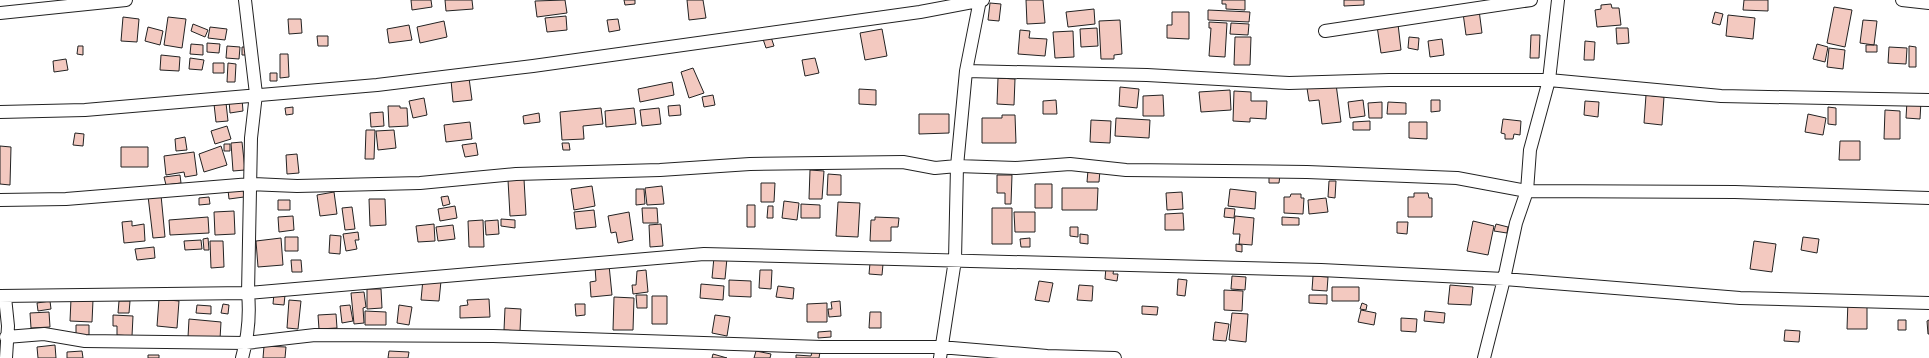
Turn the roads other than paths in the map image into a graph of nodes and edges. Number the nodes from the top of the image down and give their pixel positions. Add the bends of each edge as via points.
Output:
1 (126, 0) edge
2 (245, 0) edge
3 (981, 0) edge
4 (1531, 0) edge
5 (1558, 0) edge
6 (1902, 0) edge
7 (1929, 3) edge
8 (0, 13) edge
9 (1325, 31) dead end
10 (966, 72) junction
11 (1549, 80) junction
12 (256, 94) junction
13 (1929, 100) edge
14 (0, 112) edge
15 (957, 166) junction
16 (250, 184) junction
17 (1527, 191) junction
18 (1929, 198) edge
19 (0, 200) edge
20 (955, 260) junction
21 (1504, 280) junction
22 (248, 293) junction
23 (3, 296) edge
24 (1929, 303) edge
25 (6, 337) junction
26 (246, 343) junction
27 (940, 352) edge
28 (6, 358) edge
29 (242, 358) edge
30 (1115, 358) edge
31 (1484, 358) edge

1 - 8 street
2 - 12 street
3 - 10 street
3 - 12 street via 920,12 533,66 377,85
4 - 9 street
5 - 11 street
6 - 7 street
10 - 11 street via 1147,75 1289,83
10 - 15 street
11 - 13 street via 1720,96
11 - 17 street via 1530,150
12 - 14 street via 85,110
12 - 16 street via 251,138
15 - 16 street via 934,168 903,162 750,164 660,170 516,174 420,183 297,186
15 - 17 street via 1016,168 1070,164 1126,170 1307,172 1449,178
15 - 20 street
16 - 19 street via 66,199
16 - 22 street
17 - 18 street via 1735,192
17 - 21 street via 1516,223
20 - 21 street via 1321,270
20 - 22 street via 704,254
20 - 27 street
21 - 24 street via 1740,298
21 - 31 street
22 - 23 street
22 - 26 street
23 - 25 street via 8,326
25 - 26 street via 44,334 85,341
25 - 28 street
26 - 27 street via 315,335 493,336
26 - 29 street
27 - 30 street

